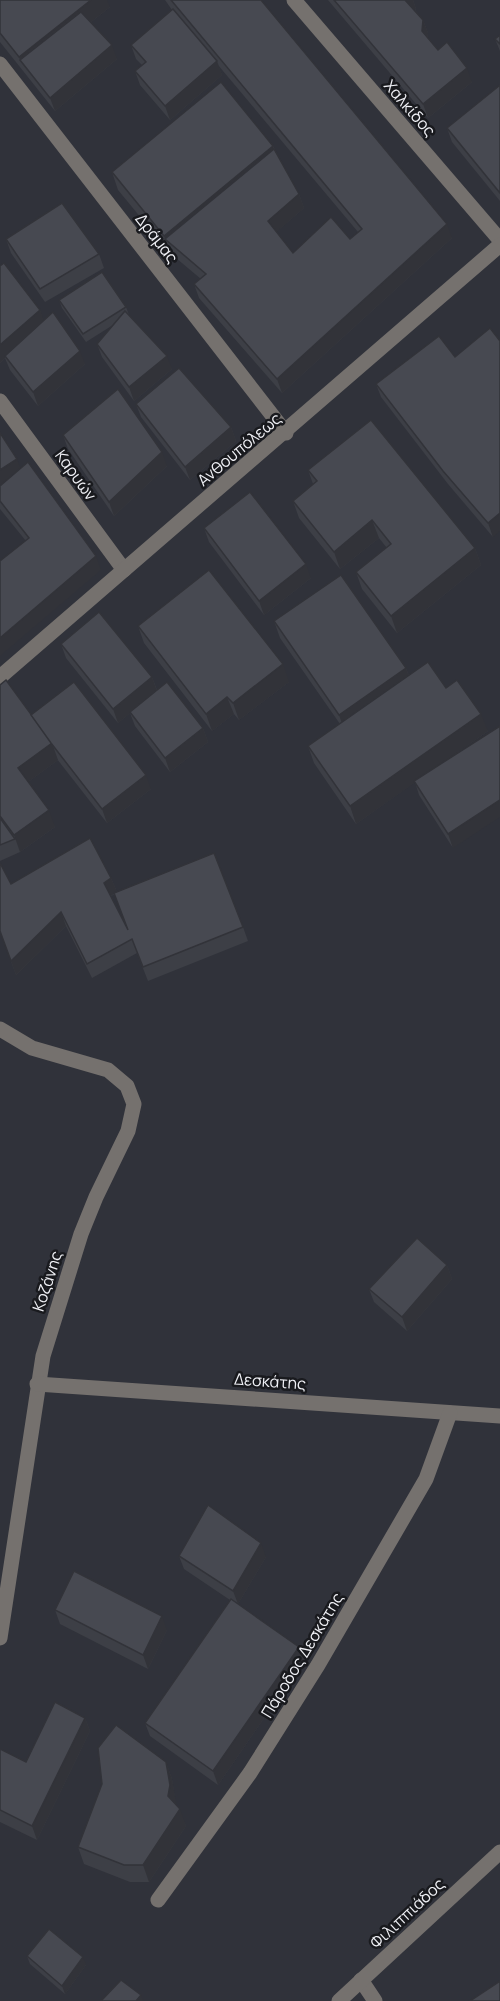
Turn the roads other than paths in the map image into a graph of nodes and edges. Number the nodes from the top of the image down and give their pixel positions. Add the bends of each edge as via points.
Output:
1 (294, 0) edge
2 (0, 64) edge
3 (500, 240) edge
4 (500, 245) edge
5 (0, 401) edge
6 (286, 433) junction
7 (124, 570) junction
8 (0, 677) edge
9 (0, 1029) edge
10 (36, 1384) junction
11 (450, 1413) junction
12 (500, 1416) edge
13 (0, 1638) edge
14 (500, 1852) edge
15 (159, 1900) dead end
16 (361, 1980) junction
17 (339, 2001) edge
18 (375, 2001) edge

1 - 3 street, Χαλκίδος
2 - 6 street, Δράμας
4 - 6 street, Ανθουπόλεως
5 - 7 street, Καρυών
6 - 7 street, Ανθουπόλεως
7 - 8 street, Ανθουπόλεως
9 - 10 street, Κοζάνης via 32,1048 114,1074 127,1086 134,1104 128,1131 81,1234
10 - 11 street, Δεσκάτης
10 - 13 street, Κοζάνης
11 - 12 street, Δεσκάτης
11 - 15 street, Πάροδος Δεσκάτης via 426,1479 318,1665 250,1773
14 - 16 street, Φιλιππιάδος
16 - 17 street, Φιλιππιάδος
16 - 18 street

